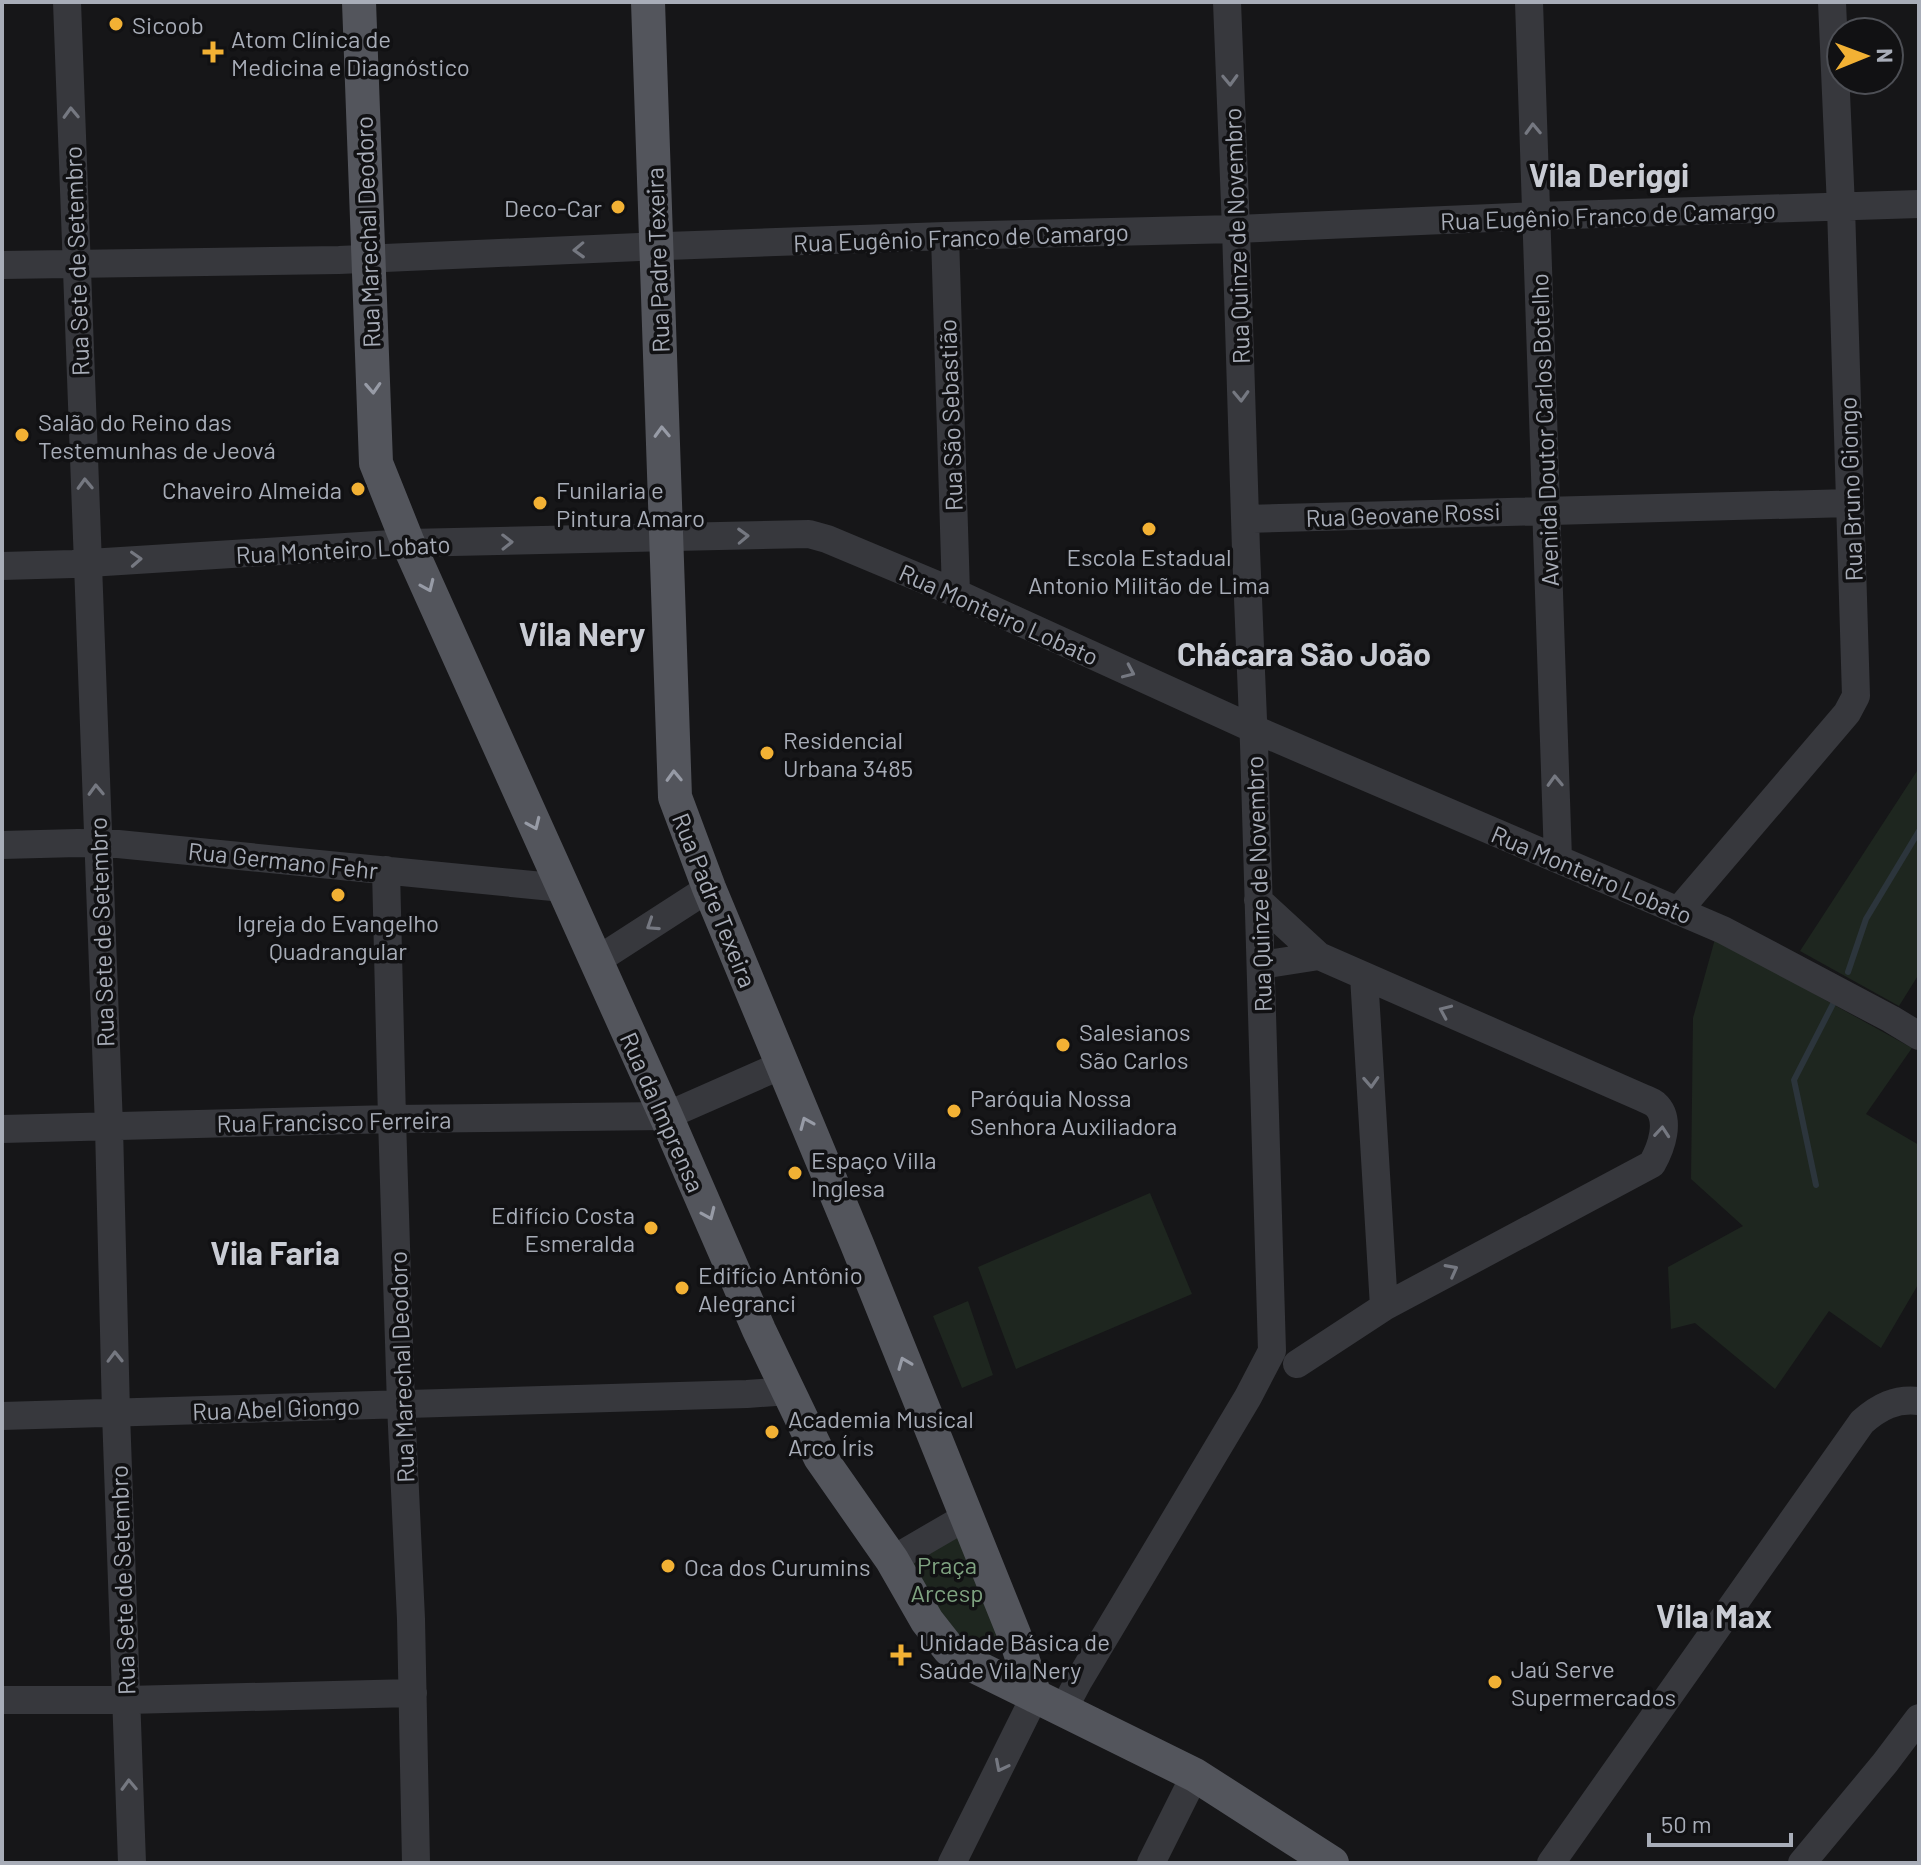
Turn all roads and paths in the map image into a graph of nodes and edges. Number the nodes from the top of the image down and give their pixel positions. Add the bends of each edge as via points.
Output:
1 (67, 2) edge
2 (359, 2) edge
3 (648, 2) edge
4 (1227, 2) edge
5 (1529, 2) edge
6 (1832, 2) edge
7 (1919, 204) edge
8 (1841, 207) junction
9 (1537, 216) junction
10 (1236, 229) junction
11 (945, 236) junction
12 (657, 247) junction
13 (367, 259) junction
14 (76, 263) junction
15 (2, 265) edge
16 (376, 463) joint
17 (1850, 503) junction
18 (1547, 510) junction
19 (1245, 519) junction
20 (665, 538) junction
21 (408, 543) junction
22 (89, 562) junction
23 (2, 566) edge
24 (956, 593) junction
25 (1254, 729) junction
26 (97, 843) junction
27 (2, 845) edge
28 (1558, 859) junction
29 (386, 870) junction
30 (563, 888) junction
31 (709, 888) junction
32 (1258, 900) junction
33 (1678, 911) junction
34 (1319, 956) junction
35 (596, 961) junction
36 (1261, 965) junction
37 (1364, 976) junction
38 (1919, 1036) edge
39 (782, 1065) junction
40 (666, 1116) junction
41 (392, 1119) junction
42 (109, 1127) junction
43 (2, 1129) edge
44 (1384, 1307) junction
45 (1297, 1364) dead end
46 (790, 1391) junction
47 (1919, 1401) edge
48 (401, 1405) junction
49 (116, 1413) junction
50 (2, 1416) edge
51 (966, 1517) junction
52 (892, 1560) junction
53 (1014, 1634) junction
54 (971, 1664) junction
55 (413, 1693) junction
56 (2, 1700) edge
57 (127, 1700) junction
58 (1049, 1703) junction
59 (1919, 1718) edge
60 (1195, 1775) junction
61 (132, 1863) edge
62 (416, 1863) edge
63 (952, 1863) edge
64 (1151, 1863) edge
65 (1332, 1863) edge
66 (1551, 1863) edge
67 (1802, 1863) edge

14 -> 1 street, Rua Sete de Setembro
2 - 13 main road, Rua Marechal Deodoro
3 - 12 main road, Rua Padre Texeira
4 -> 10 street, Rua Quinze de Novembro
9 -> 5 street, Avenida Doutor Carlos Botelho
6 - 8 street, Rua Bruno Giongo
7 - 8 street, Rua Eugênio Franco de Camargo
8 - 9 street, Rua Eugênio Franco de Camargo
8 - 17 street, Rua Bruno Giongo
9 - 10 street, Rua Eugênio Franco de Camargo
9 - 18 street, Avenida Doutor Carlos Botelho
10 - 11 street, Rua Eugênio Franco de Camargo
10 -> 19 street, Rua Quinze de Novembro
11 - 12 street, Rua Eugênio Franco de Camargo
11 - 24 street, Rua São Sebastião
12 -> 13 street, Rua Eugênio Franco de Camargo
20 -> 12 main road, Rua Padre Texeira
13 - 14 street, Rua Eugênio Franco de Camargo
13 -> 16 main road, Rua Marechal Deodoro
14 - 15 street, Rua Eugênio Franco de Camargo
22 -> 14 street, Rua Sete de Setembro
16 - 21 main road, Rua da Imprensa
17 - 18 street, Rua Geovane Rossi
17 - 33 street, Rua Bruno Giongo via 1856,696
18 - 19 street, Rua Geovane Rossi
28 -> 18 street, Avenida Doutor Carlos Botelho
19 - 25 street, Rua Quinze de Novembro
21 -> 20 street, Rua Monteiro Lobato
20 -> 24 street, Rua Monteiro Lobato via 809,534
31 -> 20 main road, Rua Padre Texeira via 675,797
22 -> 21 street, Rua Monteiro Lobato
21 -> 30 main road, Rua da Imprensa
22 - 23 street, Rua Monteiro Lobato
26 -> 22 street, Rua Sete de Setembro
24 -> 25 street, Rua Monteiro Lobato
25 - 28 street, Rua Monteiro Lobato
25 - 32 street, Rua Quinze de Novembro
26 - 27 street, Rua Germano Fehr
26 - 29 street, Rua Germano Fehr
26 - 42 street, Rua Sete de Setembro
28 - 33 street, Rua Monteiro Lobato
29 - 30 street, Rua Germano Fehr
29 - 41 street, Rua Marechal Deodoro
30 - 35 main road, Rua da Imprensa
31 -> 35 street
31 - 39 main road, Rua Padre Texeira
32 - 34 street
32 - 36 street, Rua Quinze de Novembro
33 - 38 street, Rua Monteiro Lobato
34 - 36 street
34 - 37 street
35 - 40 main road, Rua da Imprensa
36 - 58 street, Rua Quinze de Novembro via 1272,1351 1079,1680
37 -> 44 street
44 -> 37 street via 1652,1164 1660,1150 1663,1116 1643,1098
39 - 40 street
51 -> 39 main road, Rua Padre Texeira
40 - 41 street, Rua Francisco Ferreira
40 -> 46 main road, Rua da Imprensa
41 - 42 street, Rua Francisco Ferreira
41 - 48 street, Rua Marechal Deodoro
42 - 43 street, Rua Francisco Ferreira
49 -> 42 street, Rua Sete de Setembro
44 - 45 street
46 - 48 street, Rua Abel Giongo
46 - 52 main road, Rua da Imprensa via 820,1457
47 - 66 street via 1895,1402 1862,1422
48 - 49 street, Rua Abel Giongo
48 - 55 street, Rua Marechal Deodoro
49 - 50 street, Rua Abel Giongo
49 - 57 street, Rua Sete de Setembro
51 - 52 street
51 - 53 main road, Rua Padre Texeira
52 - 54 main road, Rua da Imprensa via 927,1621 949,1649
53 - 54 main road via 1001,1653
53 - 58 main road, Rua Padre Texeira
54 - 58 main road, Rua da Imprensa
55 - 57 street
55 - 62 street, Rua Marechal Deodoro
56 - 57 street
61 -> 57 street, Rua Sete de Setembro
58 - 60 main road, Rua da Imprensa
58 -> 63 street, Rua Quinze de Novembro
59 - 67 street
60 - 64 street
60 - 65 main road, Rua da Imprensa

